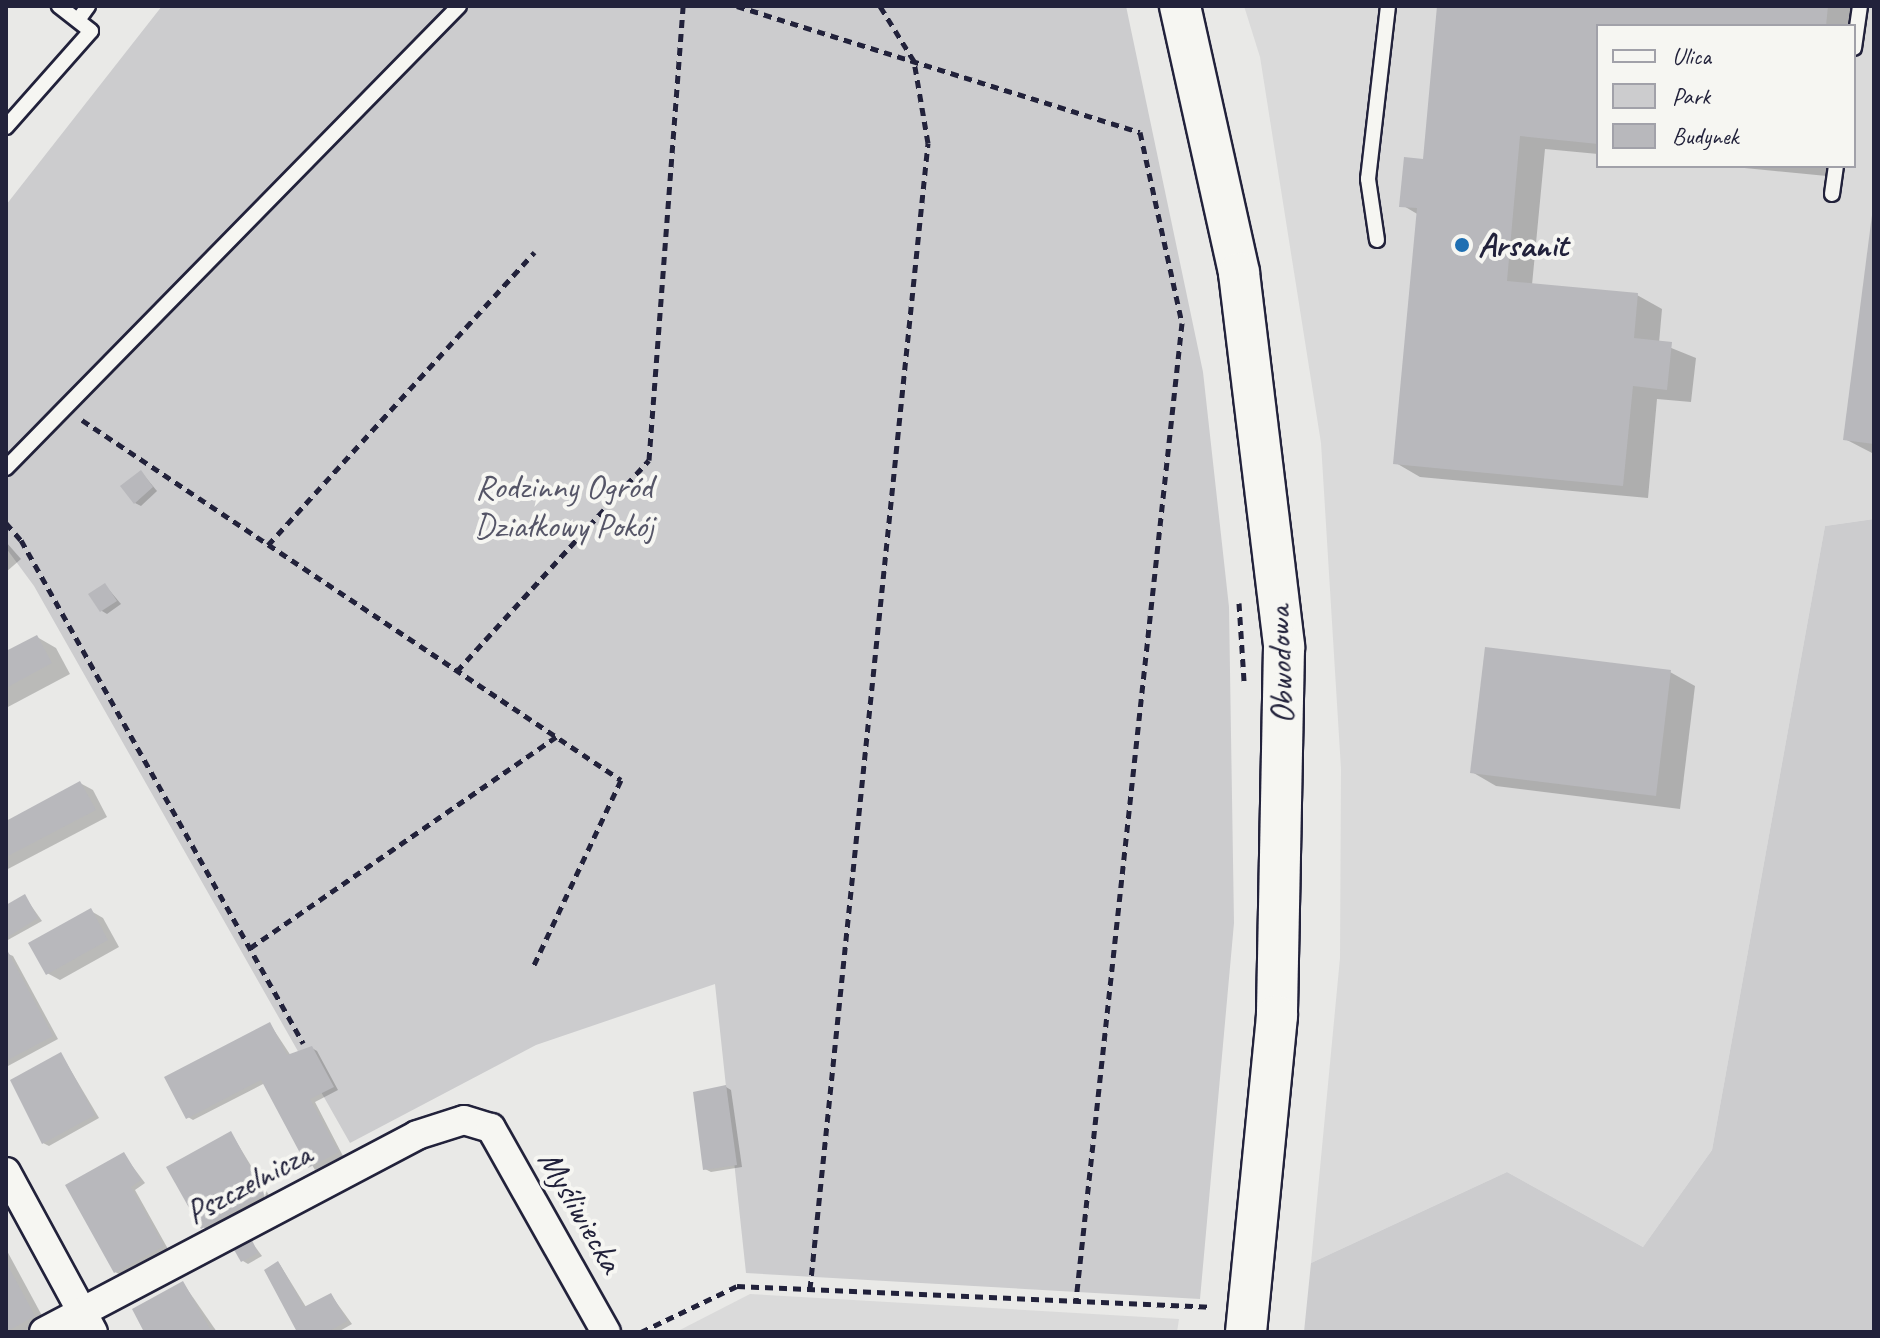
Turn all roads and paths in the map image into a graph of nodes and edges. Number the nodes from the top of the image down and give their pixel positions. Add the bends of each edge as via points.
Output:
1 (59, 6) edge
2 (88, 6) edge
3 (459, 6) edge
4 (683, 6) edge
5 (737, 6) edge
6 (880, 6) edge
7 (1180, 6) edge
8 (1388, 6) edge
9 (1860, 6) edge
10 (78, 20) junction
11 (1856, 34) edge
12 (914, 61) junction
13 (6, 127) edge
14 (1836, 168) edge
15 (1832, 194) dead end
16 (1377, 240) dead end
17 (535, 252) dead end
18 (64, 408) junction
19 (6, 468) edge
20 (6, 523) edge
21 (268, 545) junction
22 (1238, 594) dead end
23 (457, 671) junction
24 (1244, 686) dead end
25 (556, 737) junction
26 (250, 948) junction
27 (532, 969) dead end
28 (303, 1043) dead end
29 (491, 1128) joint
30 (6, 1172) edge
31 (810, 1289) junction
32 (1211, 1291) dead end
33 (1076, 1301) junction
34 (1210, 1307) junction
35 (1208, 1319) dead end
36 (87, 1322) edge
37 (44, 1332) edge
38 (606, 1332) edge
39 (641, 1332) edge
40 (1246, 1332) edge

1 - 10 lane
2 - 10 lane
3 - 18 lane
4 - 23 path via 649,460
5 - 12 path
6 - 12 path
7 - 40 street, Obwodowa via 1239,273 1284,647 1277,1016
8 - 16 lane via 1368,179
9 - 11 lane
10 - 13 lane via 91,31
12 - 31 path via 928,143
12 - 33 path via 1140,132 1182,323
14 - 15 lane
17 - 21 path
18 - 19 lane
18 - 21 path
20 - 26 path via 21,540
21 - 23 path
22 - 24 path
23 - 25 path
25 - 26 path
25 - 27 path via 621,780
26 - 28 path
29 - 36 street, Pszczelnicza via 464,1120 417,1135
29 - 38 street, Myśliwiecka
30 - 36 street
31 - 33 path
31 - 39 path via 737,1286
32 - 34 path
33 - 34 path
34 - 35 path
36 - 37 street, Pszczelnicza

